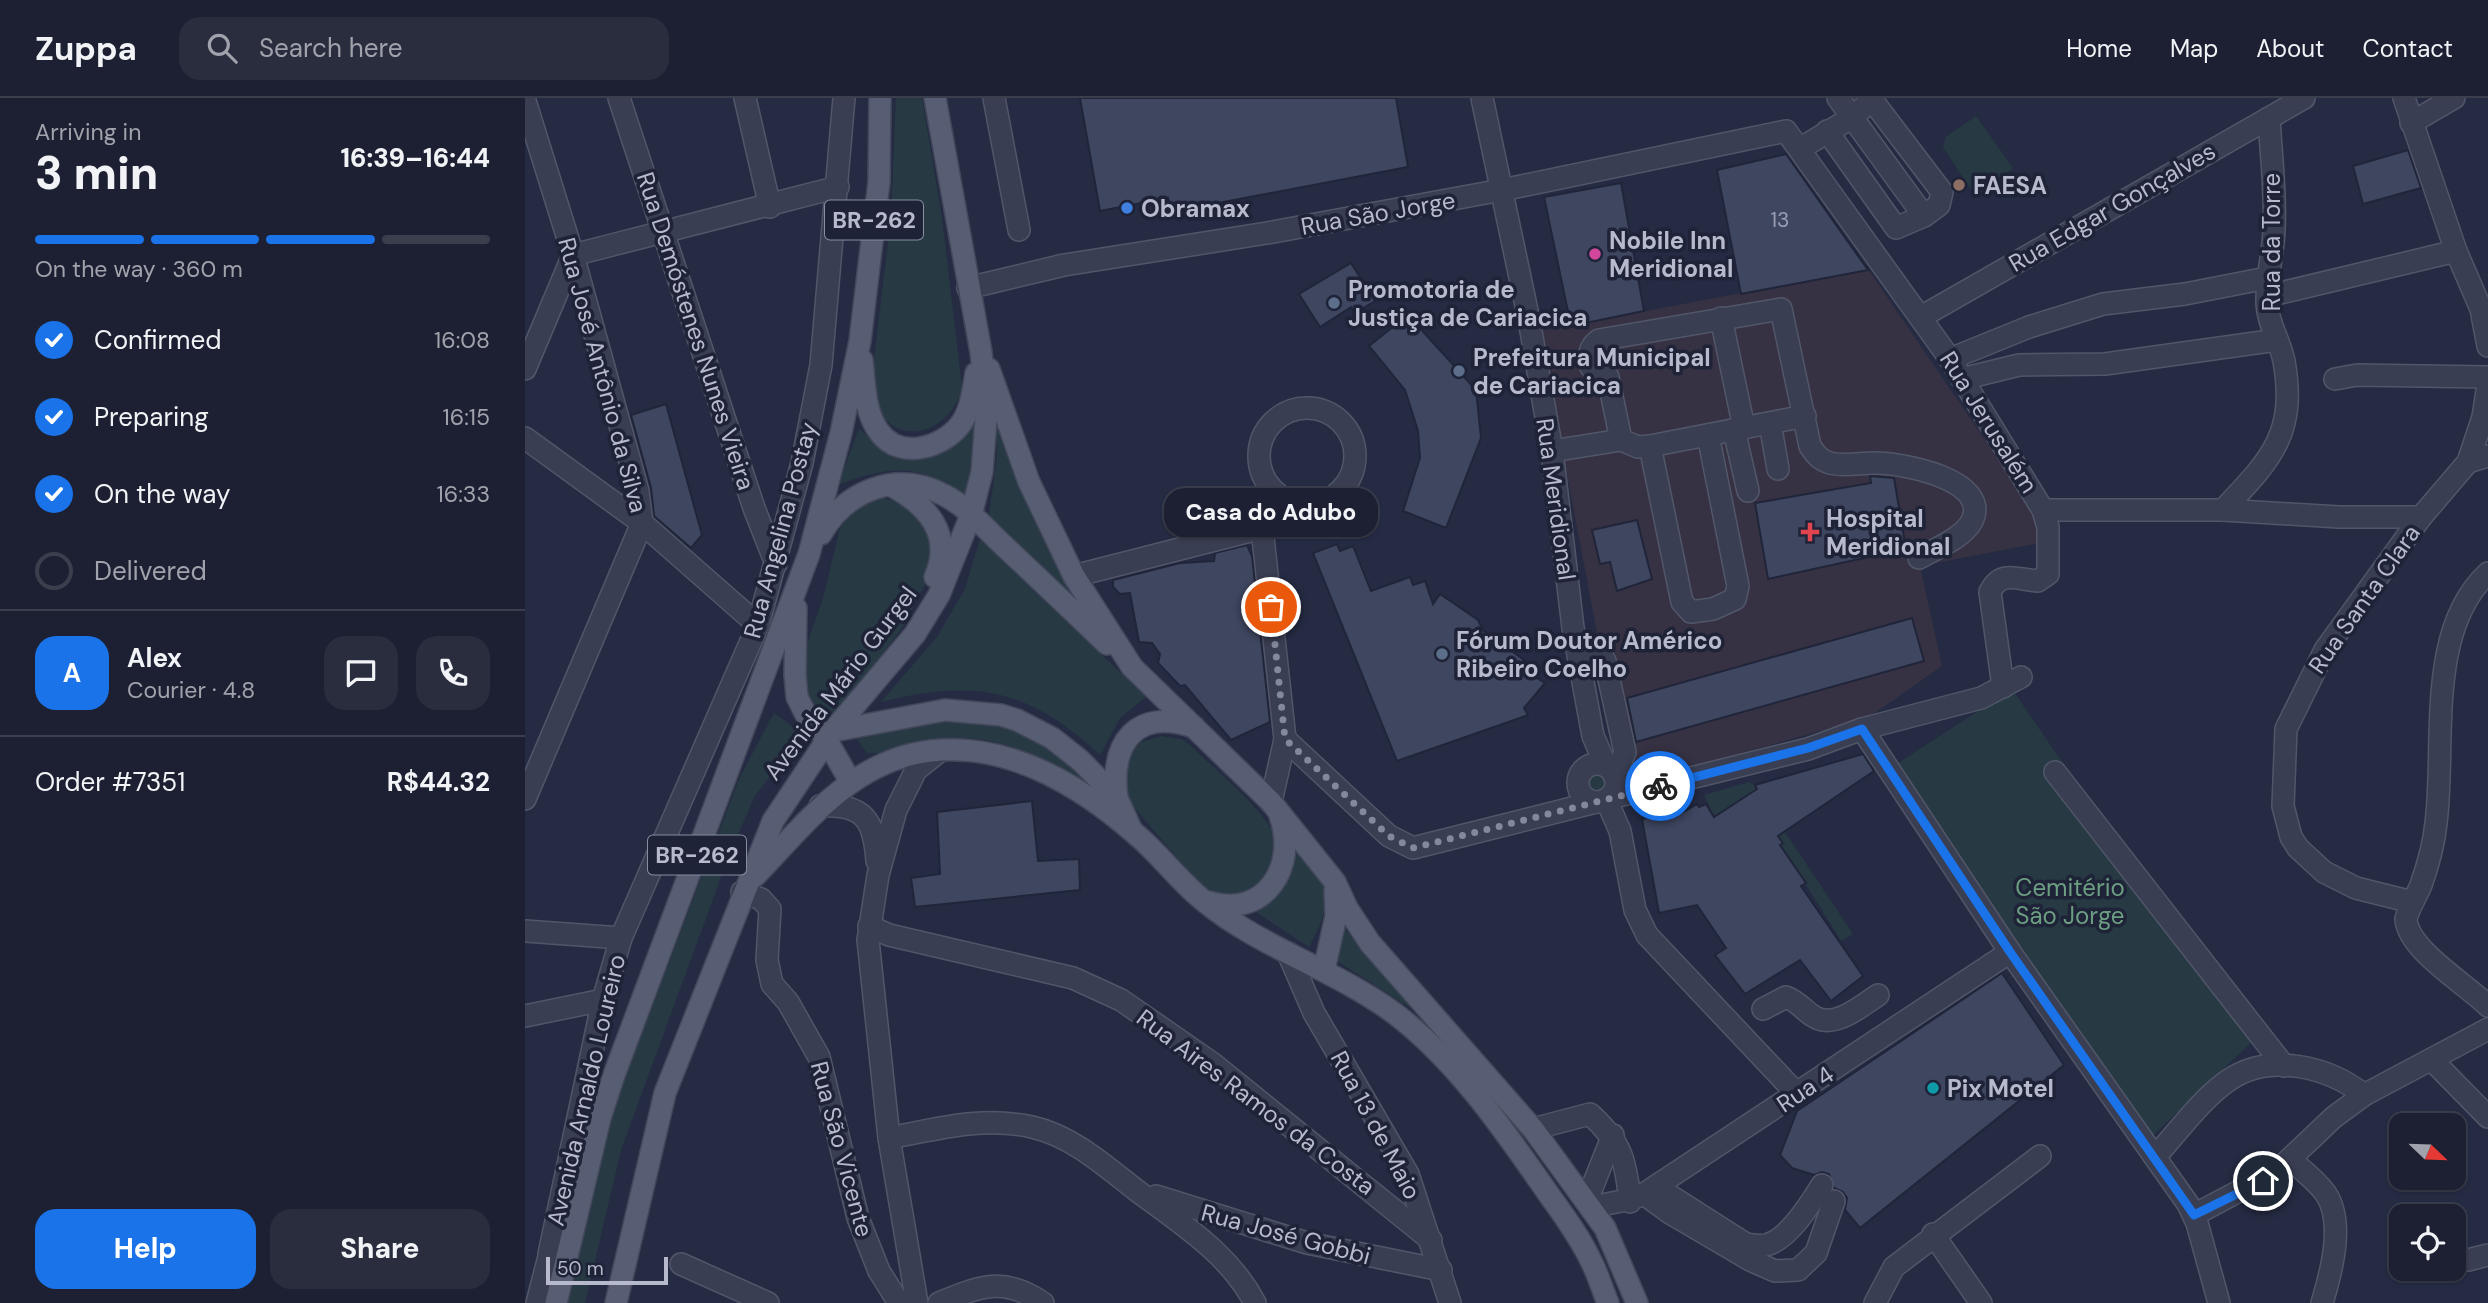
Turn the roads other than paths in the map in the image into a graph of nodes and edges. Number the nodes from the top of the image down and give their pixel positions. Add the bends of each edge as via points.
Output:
1 (619, 98) edge
2 (745, 98) edge
3 (844, 98) edge
4 (880, 98) edge
5 (994, 98) edge
6 (1482, 98) edge
7 (1838, 98) edge
8 (2304, 98) edge
9 (2404, 98) edge
10 (2454, 98) edge
11 (1872, 99) edge
12 (525, 101) edge
13 (937, 105) edge
14 (1851, 118) junction
15 (2269, 118) junction
16 (2411, 123) junction
17 (1786, 131) joint
18 (1827, 131) junction
19 (1801, 148) junction
20 (838, 187) junction
21 (1502, 190) junction
22 (770, 207) junction
23 (1924, 216) junction
24 (1019, 230) dead end
25 (664, 233) junction
26 (2456, 251) junction
27 (573, 255) junction
28 (2267, 287) junction
29 (968, 288) junction
30 (1921, 317) junction
31 (1721, 318) junction
32 (2277, 340) junction
33 (860, 341) junction
34 (2488, 346) edge
35 (981, 352) junction
36 (1950, 359) junction
37 (525, 369) edge
38 (2488, 377) edge
39 (1962, 379) junction
40 (2335, 379) dead end
41 (2488, 384) edge
42 (1805, 416) junction
43 (1770, 423) junction
44 (1739, 429) junction
45 (1708, 435) junction
46 (525, 438) edge
47 (1621, 440) junction
48 (1650, 446) junction
49 (1552, 451) junction
50 (2478, 459) edge
51 (1778, 469) dead end
52 (888, 484) junction
53 (1748, 491) dead end
54 (1288, 501) junction
55 (2043, 510) junction
56 (2223, 510) junction
57 (971, 515) junction
58 (2421, 517) junction
59 (642, 523) junction
60 (1262, 528) junction
61 (810, 554) junction
62 (1919, 558) dead end
63 (776, 564) junction
64 (2488, 573) edge
65 (1074, 576) junction
66 (797, 592) junction
67 (758, 625) junction
68 (1575, 639) junction
69 (894, 661) junction
70 (1132, 667) junction
71 (1196, 727) junction
72 (1862, 729) junction
73 (829, 735) junction
74 (1593, 736) junction
75 (1285, 739) junction
76 (941, 750) junction
77 (880, 765) junction
78 (1610, 772) junction
79 (2055, 772) dead end
80 (1579, 777) junction
81 (850, 781) junction
82 (1117, 798) junction
83 (525, 799) edge
84 (1601, 801) junction
85 (1271, 802) junction
86 (820, 806) junction
87 (1563, 811) junction
88 (863, 816) junction
89 (1132, 831) junction
90 (878, 875) junction
91 (1335, 882) junction
92 (743, 890) junction
93 (1204, 901) junction
94 (2412, 902) junction
95 (869, 926) junction
96 (525, 931) edge
97 (621, 938) junction
98 (2010, 952) junction
99 (1288, 953) junction
100 (1324, 970) junction
101 (603, 1000) junction
102 (2488, 1006) edge
103 (1763, 1009) dead end
104 (525, 1016) edge
105 (1898, 1026) junction
106 (2488, 1029) edge
107 (2432, 1060) junction
108 (2284, 1066) junction
109 (1797, 1094) junction
110 (2364, 1096) junction
111 (2488, 1116) edge
112 (600, 1118) junction
113 (1534, 1129) junction
114 (1613, 1135) junction
115 (889, 1138) junction
116 (2040, 1157) dead end
117 (2155, 1157) junction
118 (2290, 1159) junction
119 (1525, 1160) junction
120 (1135, 1188) junction
121 (1645, 1193) junction
122 (1589, 1204) junction
123 (2194, 1215) junction
124 (1933, 1234) junction
125 (1431, 1240) junction
126 (549, 1254) junction
127 (681, 1264) dead end
128 (1441, 1270) junction
129 (537, 1303) edge
130 (556, 1303) edge
131 (616, 1303) edge
132 (766, 1303) edge
133 (899, 1303) edge
134 (917, 1303) edge
135 (939, 1303) edge
136 (1043, 1303) edge
137 (1255, 1303) edge
138 (1450, 1303) edge
139 (1608, 1303) edge
140 (1637, 1303) edge
141 (1875, 1303) edge
142 (1981, 1303) edge
143 (2219, 1303) edge
144 (2322, 1303) edge

1 - 25 street, Rua Demóstenes Nunes Vieira
2 - 22 street
3 - 20 street, Rua Angelina Postay
4 - 33 main road, Avenida Mário Gurgel / BR-262 via 879,182
5 - 24 street
6 - 21 street, Rua Meridional
7 - 14 street
8 - 15 street, Rua Edgar Gonçalves
9 - 16 street
10 - 16 street
11 - 14 street
11 - 23 street via 1942,192 1939,205
12 - 27 street, Rua José Antônio da Silva
13 - 29 main road, Avenida Mário Gurgel / BR-262
14 - 18 street
14 - 23 street
15 - 28 street, Rua da Torre via 2275,205
15 - 30 street, Rua Edgar Gonçalves
16 - 26 street
17 - 19 street, Rua Jerusalém
17 - 21 street, Rua São Jorge
18 - 19 street
18 - 23 street via 1896,228
19 - 30 street, Rua Jerusalém
20 - 22 street
20 - 63 street, Rua Angelina Postay via 821,365
21 - 29 street, Rua São Jorge via 1063,265
21 - 49 street, Rua Meridional
22 - 25 street
25 - 27 street
25 - 63 street, Rua Demóstenes Nunes Vieira
26 - 28 street
26 - 34 street via 2481,309
27 - 37 street
27 - 59 street, Rua José Antônio da Silva via 638,491
28 - 32 street, Rua da Torre
28 - 36 street via 2103,304
29 - 35 main road, Avenida Mário Gurgel / BR-262
30 - 36 street, Rua Jerusalém
31 - 42 street via 1778,308 1783,311
31 - 44 street
31 - 47 street via 1598,340 1592,345 1591,367 1608,377
32 - 39 street via 2105,364 2019,365
32 - 56 street, Rua da Torre via 2287,399 2282,435 2261,469
33 - 35 main road via 869,413 880,434 911,449 930,447 960,424
33 - 61 main road, Avenida Mário Gurgel / BR-262
35 - 57 main road, Avenida Mário Gurgel / BR-262 via 986,437
35 - 65 main road via 1029,482
36 - 39 street, Rua Jerusalém
38 - 40 street via 2357,374
39 - 55 street, Rua Jerusalém
41 - 50 street
42 - 43 street
42 - 62 street via 1817,458 1832,464 1879,463 1921,470 1968,492 1974,506 1964,531
43 - 44 street
43 - 51 street
44 - 45 street
44 - 53 street
45 - 48 street
45 - 48 street via 1738,586 1735,599 1713,609 1691,612 1682,602
46 - 59 street
47 - 48 street
47 - 49 street
49 - 68 street, Rua Meridional
50 - 58 street, Rua Santa Clara
52 - 57 main road via 927,487
52 - 61 main road via 842,504
52 - 69 main road via 930,513 940,532 942,552 937,573
54 - 54 street via 1313,504 1327,500 1349,480 1354,465 1352,441 1342,423 1330,414 1316,409 1287,413 1265,434 1259,455 1263,477
54 - 60 street
55 - 56 street, Rua Jerusalém
55 - 72 street via 2048,527 2048,574 2038,581 1996,580 1990,592 2012,682 1981,698
56 - 58 street, Rua Jerusalém
57 - 69 main road, Avenida Mário Gurgel / BR-262 via 939,595
57 - 70 main road
58 - 94 street, Rua Santa Clara via 2312,672 2286,729 2283,757 2283,806 2298,848 2324,872 2356,888
59 - 67 street
59 - 83 street, Rua José Antônio da Silva
60 - 65 street
60 - 75 street
61 - 66 main road, Avenida Mário Gurgel / BR-262
63 - 67 street, Rua Angelina Postay
64 - 94 street via 2468,600 2455,630 2438,716 2436,826
65 - 70 main road
66 - 73 main road via 797,697 805,713
66 - 112 main road, Avenida Mário Gurgel / BR-262
67 - 97 street, Rua Angelina Postay
68 - 74 street, Rua Meridional
68 - 78 street via 1605,661 1625,752
69 - 73 main road, Avenida Mário Gurgel / BR-262
70 - 71 main road
71 - 82 main road via 1156,721 1130,734 1116,759
71 - 85 main road
72 - 84 street via 1808,748
72 - 98 street
73 - 77 main road via 854,758
73 - 81 main road
73 - 82 main road via 945,710 1001,715 1052,738
73 - 92 main road, Avenida Mário Gurgel / BR-262 via 773,821
74 - 78 street, Rua Meridional
74 - 80 street
75 - 85 street
75 - 87 street via 1389,836 1413,848
76 - 77 main road
76 - 89 main road via 988,751 1022,761 1072,787
76 - 90 street via 916,770 905,788
77 - 81 main road
78 - 80 street via 1589,765
78 - 84 street via 1614,791
79 - 108 street
80 - 84 street via 1582,796
80 - 87 street via 1576,793
81 - 86 main road
81 - 88 street
82 - 89 main road
84 - 87 street
84 - 109 street via 1621,831 1635,910 1647,935
85 - 91 main road
85 - 93 main road via 1285,830 1286,845 1271,887 1243,905
86 - 88 street via 838,806
86 - 92 main road
88 - 90 street via 875,834
89 - 93 main road
90 - 95 street
91 - 100 main road via 1336,916
91 - 113 main road via 1370,943
92 - 131 main road, Avenida Mário Gurgel / BR-262 via 665,1093
92 - 133 street, Rua São Vicente via 770,909 767,960 772,984 788,1002 819,1057 866,1243
93 - 99 main road
94 - 102 street via 2406,919 2411,936
95 - 115 street
95 - 125 street, Rua Aires Ramos da Costa via 1073,978 1121,1000 1212,1063
96 - 97 street, Avenida Arnaldo Loureiro
97 - 101 street, Avenida Arnaldo Loureiro
98 - 105 street, Rua 4
98 - 117 street
99 - 100 main road
99 - 125 street, Rua 13 de Maio via 1314,1013 1408,1174
100 - 119 main road via 1394,1014 1443,1057
101 - 104 street
101 - 126 street, Avenida Arnaldo Loureiro
103 - 105 street via 1786,997 1815,1018 1833,1021 1876,993
105 - 109 street, Rua 4
106 - 107 street
107 - 110 street
107 - 111 street
108 - 110 street via 2332,1075
108 - 117 street via 2255,1069 2229,1080
109 - 121 street, Rua 4
110 - 118 street
112 - 126 street, Avenida Mário Gurgel / BR-262
112 - 130 main road, Avenida Mário Gurgel / BR-262
113 - 114 street via 1590,1114
113 - 122 main road
114 - 121 street via 1626,1166
114 - 122 street
115 - 120 street via 962,1124 1034,1127 1075,1144
115 - 134 street
116 - 124 street
117 - 123 street
118 - 123 street via 2263,1181
118 - 144 street via 2317,1184 2335,1218 2332,1265
119 - 122 main road via 1565,1204
119 - 139 main road via 1591,1261
120 - 128 street, Rua José Gobbi via 1307,1243
120 - 137 street via 1204,1240
121 - 121 street via 1670,1213 1775,1271 1798,1270 1817,1253 1828,1193 1771,1244 1759,1246 1746,1244 1666,1193
121 - 122 street, Rua 4
122 - 140 main road via 1605,1228
123 - 143 street
124 - 141 street via 1894,1267
124 - 142 street
125 - 128 street, Rua 13 de Maio
126 - 129 street, Avenida Mário Gurgel / BR-262
127 - 132 street
128 - 138 street, Rua 13 de Maio
135 - 136 street via 974,1289 1003,1285

